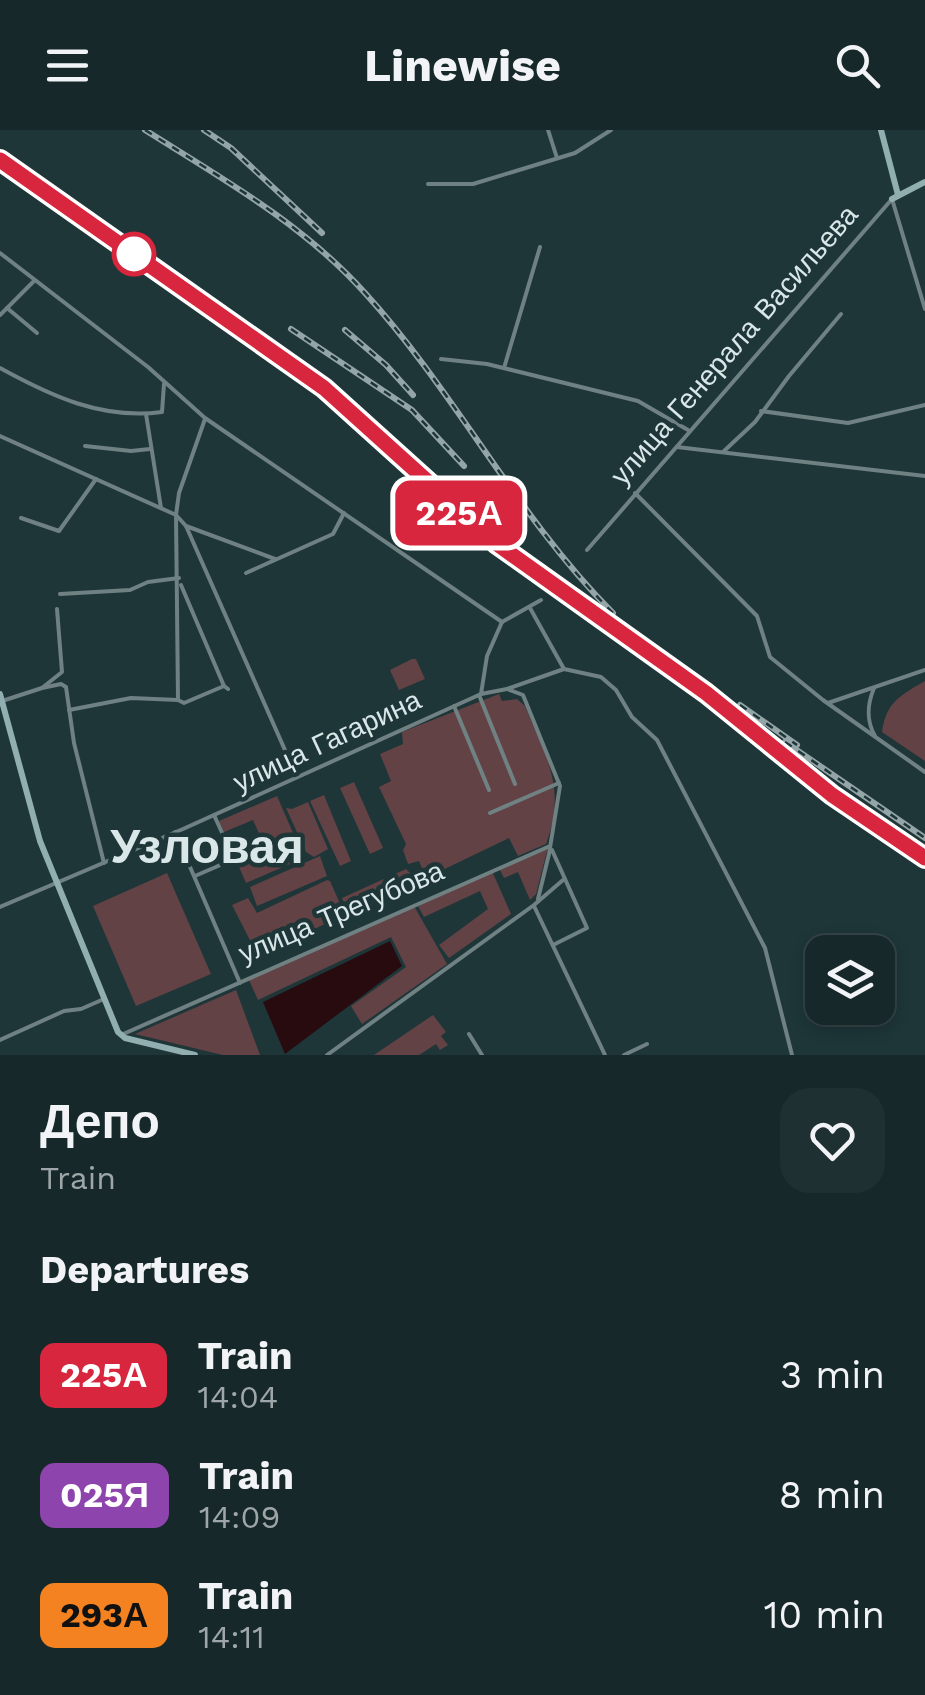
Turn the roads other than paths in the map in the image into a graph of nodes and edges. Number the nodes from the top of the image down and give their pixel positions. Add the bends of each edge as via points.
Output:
1 (548, 130) edge
2 (611, 130) edge
3 (881, 130) edge
4 (557, 158) junction
5 (925, 182) edge
6 (428, 184) dead end
7 (895, 197) junction
8 (540, 247) dead end
9 (0, 253) edge
10 (34, 281) junction
11 (7, 308) junction
12 (925, 309) edge
13 (841, 314) dead end
14 (0, 315) edge
15 (37, 332) dead end
16 (440, 359) dead end
17 (0, 368) edge
18 (504, 368) junction
19 (164, 384) junction
20 (925, 405) edge
21 (761, 410) junction
22 (146, 414) junction
23 (205, 418) junction
24 (690, 431) junction
25 (0, 436) edge
26 (85, 446) dead end
27 (676, 447) junction
28 (151, 449) junction
29 (723, 452) junction
30 (925, 476) edge
31 (96, 479) junction
32 (635, 494) junction
33 (161, 508) junction
34 (344, 513) junction
35 (176, 515) junction
36 (21, 518) dead end
37 (186, 526) junction
38 (586, 550) dead end
39 (276, 559) junction
40 (246, 572) dead end
41 (178, 579) junction
42 (60, 594) dead end
43 (541, 600) dead end
44 (530, 608) junction
45 (58, 609) dead end
46 (502, 622) junction
47 (564, 669) junction
48 (925, 670) edge
49 (42, 688) junction
50 (874, 688) junction
51 (508, 690) junction
52 (480, 694) junction
53 (1, 698) edge
54 (178, 700) junction
55 (828, 703) junction
56 (454, 706) junction
57 (69, 710) junction
58 (876, 739) junction
59 (925, 772) edge
60 (296, 776) junction
61 (559, 783) junction
62 (515, 784) dead end
63 (489, 790) dead end
64 (490, 813) dead end
65 (214, 815) junction
66 (175, 832) junction
67 (550, 846) junction
68 (104, 863) junction
69 (194, 876) junction
70 (563, 880) junction
71 (55, 884) junction
72 (534, 905) junction
73 (0, 907) edge
74 (553, 945) junction
75 (240, 983) junction
76 (104, 999) junction
77 (469, 1034) dead end
78 (121, 1035) junction
79 (0, 1040) edge
80 (647, 1044) dead end
81 (160, 1046) junction
82 (154, 1055) edge
83 (194, 1055) edge
84 (327, 1055) edge
85 (482, 1055) edge
86 (605, 1055) edge
87 (624, 1055) edge
88 (792, 1055) edge

1 - 4 street
2 - 4 street
3 - 7 main road
4 - 6 street via 473,184
5 - 7 main road, улица Генерала Васильева
7 - 12 street
7 - 24 street, улица Генерала Васильева
8 - 18 street
9 - 10 street
10 - 11 street
10 - 19 street
11 - 14 street
11 - 15 street
13 - 21 street
16 - 18 street
17 - 22 street via 76,405
18 - 24 street via 638,401
19 - 22 street via 162,412
19 - 23 street
20 - 21 street via 848,423
21 - 29 street
22 - 28 street
23 - 34 street
23 - 35 street
24 - 27 street, улица Генерала Васильева
25 - 31 street
26 - 28 street
27 - 29 street
27 - 32 street, улица Генерала Васильева
28 - 33 street
29 - 30 street
31 - 33 street
31 - 36 street via 59,531
32 - 38 street, улица Генерала Васильева
32 - 55 street via 757,616 770,656
33 - 35 street
34 - 39 street via 333,534
34 - 46 street
35 - 37 street
35 - 41 street
37 - 39 street
37 - 60 street
39 - 40 street
41 - 42 street
41 - 54 street
41 - 54 street via 226,687
43 - 44 street
44 - 46 street
44 - 47 street
45 - 49 street via 62,672
46 - 52 street
47 - 51 street, улица Гагарина
47 - 88 street via 601,677 657,740 765,948
48 - 50 street
49 - 53 street
49 - 57 street via 66,688
50 - 55 street
50 - 58 street via 868,701
51 - 52 street, улица Гагарина
51 - 61 street via 523,695
52 - 56 street, улица Гагарина
52 - 62 street
53 - 71 main road
54 - 57 street via 132,698
55 - 58 street
56 - 60 street, улица Гагарина
56 - 63 street
57 - 68 street
58 - 59 street
60 - 65 street, улица Гагарина
61 - 64 street
61 - 67 street
65 - 66 street, улица Гагарина
65 - 69 street via 234,859
66 - 68 street, улица Гагарина
66 - 69 street, улица Трегубова
67 - 70 street
67 - 72 street
67 - 75 street, улица Трегубова
68 - 71 street, улица Гагарина
69 - 75 street, улица Трегубова
70 - 72 street
70 - 74 street via 587,930
71 - 73 street, улица Гагарина
71 - 76 main road
72 - 74 street
72 - 84 street
74 - 86 street
75 - 78 street
76 - 78 main road
76 - 79 street
77 - 85 street
78 - 81 main road
80 - 87 street
81 - 82 street
81 - 83 main road

